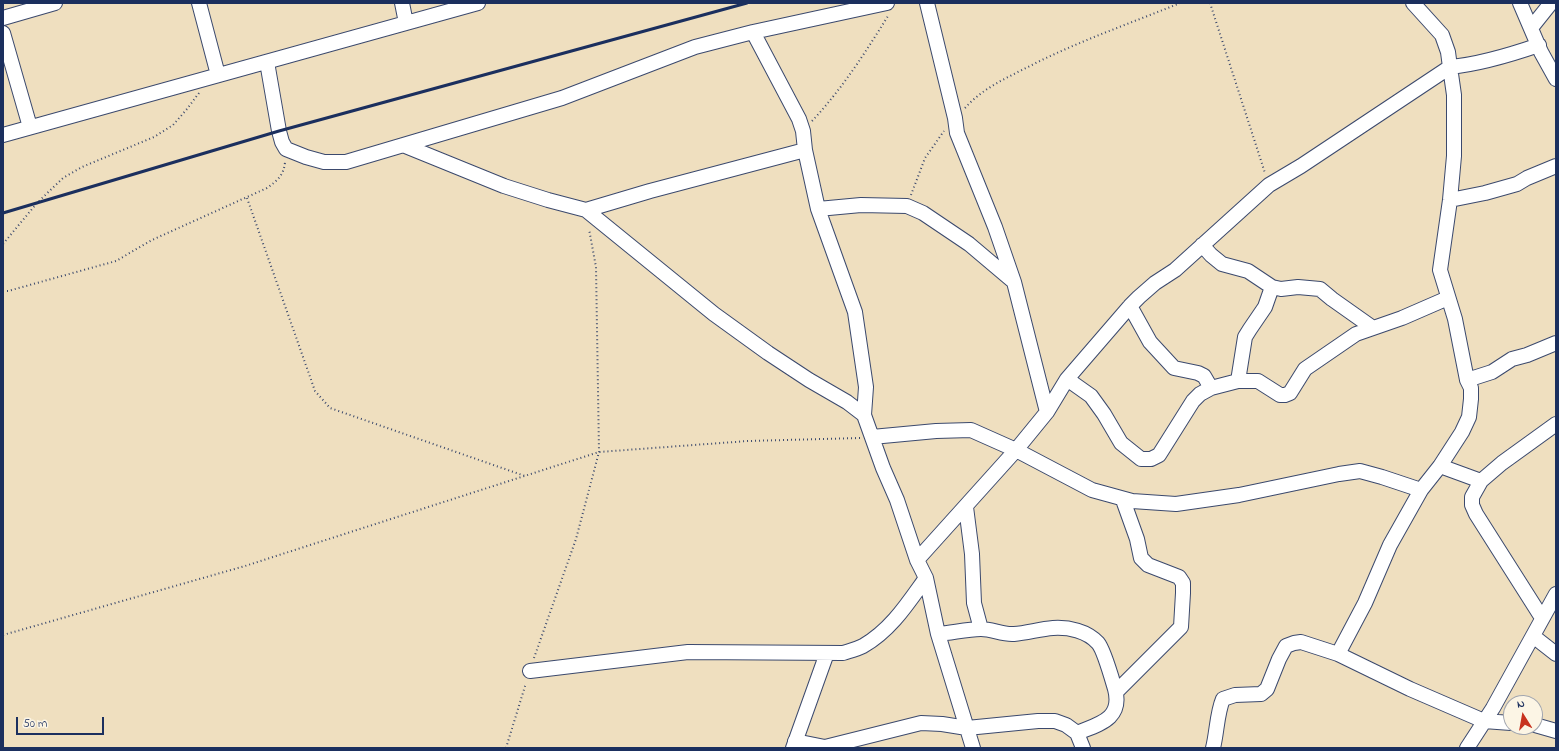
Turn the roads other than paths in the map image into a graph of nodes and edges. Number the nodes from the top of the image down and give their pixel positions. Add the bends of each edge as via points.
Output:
1 (55, 3) edge
2 (199, 3) edge
3 (402, 3) edge
4 (478, 3) edge
5 (927, 3) edge
6 (1414, 3) edge
7 (1520, 3) edge
8 (1551, 3) edge
9 (887, 9) edge
10 (3, 18) edge
11 (406, 23) junction
12 (1531, 28) junction
13 (753, 32) junction
14 (3, 33) edge
15 (1539, 45) junction
16 (267, 62) junction
17 (1450, 67) junction
18 (215, 75) junction
19 (1556, 79) edge
20 (30, 127) junction
21 (3, 135) edge
22 (403, 145) junction
23 (805, 150) junction
24 (1556, 166) edge
25 (1450, 200) junction
26 (818, 209) junction
27 (586, 210) junction
28 (1202, 245) junction
29 (1014, 282) junction
30 (1272, 287) junction
31 (1448, 298) junction
32 (1130, 306) junction
33 (1373, 328) junction
34 (1556, 343) edge
35 (1067, 379) junction
36 (1467, 380) junction
37 (1238, 381) junction
38 (1211, 388) junction
39 (1047, 412) junction
40 (864, 415) junction
41 (1556, 424) edge
42 (872, 437) junction
43 (1016, 450) junction
44 (1440, 466) junction
45 (1481, 481) junction
46 (1421, 490) junction
47 (1123, 500) junction
48 (966, 507) junction
49 (917, 560) junction
50 (926, 578) junction
51 (1555, 598) edge
52 (1542, 618) junction
53 (981, 629) junction
54 (938, 634) junction
55 (1533, 636) junction
56 (827, 653) junction
57 (1338, 654) junction
58 (1556, 654) edge
59 (530, 671) road end
60 (1116, 692) junction
61 (1484, 722) junction
62 (1503, 723) edge
63 (1543, 727) edge
64 (967, 728) junction
65 (1556, 731) edge
66 (1077, 733) junction
67 (794, 744) edge
68 (826, 748) edge
69 (973, 748) edge
70 (1083, 748) edge
71 (1212, 748) edge
72 (1467, 748) edge

1 - 10 street
2 - 18 street
3 - 11 street
4 - 11 street
5 - 29 street via 957,133
6 - 17 street via 1442,35
7 - 12 street
8 - 12 street
9 - 13 street
11 - 16 street
12 - 15 street
13 - 22 street via 695,47 562,98
13 - 23 street via 803,131
14 - 20 street
15 - 17 street via 1470,65
15 - 19 street
16 - 18 street
16 - 22 street via 282,142 286,149 324,162 346,162
17 - 25 street via 1454,95 1454,156
17 - 28 street via 1269,186
18 - 20 street
20 - 21 street
22 - 27 street via 504,186
23 - 26 street
23 - 27 street
24 - 25 street via 1517,184
25 - 31 street via 1440,270
26 - 29 street via 861,205 907,206 923,213 969,244
26 - 40 street via 855,312 866,387
27 - 40 street via 714,314 808,380 847,402
28 - 30 street via 1222,264 1248,271
28 - 32 street
29 - 39 street
30 - 33 street via 1320,288
30 - 37 street via 1265,307 1245,337
31 - 33 street
31 - 36 street via 1455,319
32 - 35 street
32 - 38 street via 1150,342 1174,368 1204,376
33 - 37 street via 1356,334 1305,369 1290,394 1285,396 1258,381
34 - 36 street via 1512,359 1492,372
35 - 38 street via 1091,396 1121,443 1141,459 1151,459 1159,455 1193,401
35 - 39 street
36 - 44 street via 1471,388 1468,417 1462,432
37 - 38 street
39 - 43 street
40 - 42 street
41 - 45 street
42 - 43 street via 971,430
42 - 49 street
43 - 47 street via 1092,490
43 - 48 street
44 - 45 street
44 - 46 street
45 - 52 street via 1472,497 1476,514
46 - 47 street via 1360,471 1239,495 1176,504
46 - 57 street via 1390,545 1365,603
47 - 60 street via 1141,558 1148,565 1179,577 1183,583 1183,593 1181,626
48 - 49 street
48 - 53 street via 972,554 974,603
49 - 50 street
50 - 54 street
50 - 56 street via 900,614 881,634 862,647 843,653
51 - 52 street
52 - 55 street
53 - 54 street
53 - 60 street via 1012,634 1053,628 1086,634 1099,644 1110,669
54 - 64 street
55 - 58 street
55 - 61 street
56 - 59 street via 688,652
56 - 67 street
57 - 61 street
57 - 71 street via 1301,642 1286,646 1267,689 1261,694 1235,695 1223,699
60 - 66 street via 1113,715 1104,722
61 - 62 street
61 - 72 street
63 - 65 street
64 - 66 street via 1055,721
64 - 68 street via 921,723
64 - 69 street
66 - 70 street
67 - 68 street

